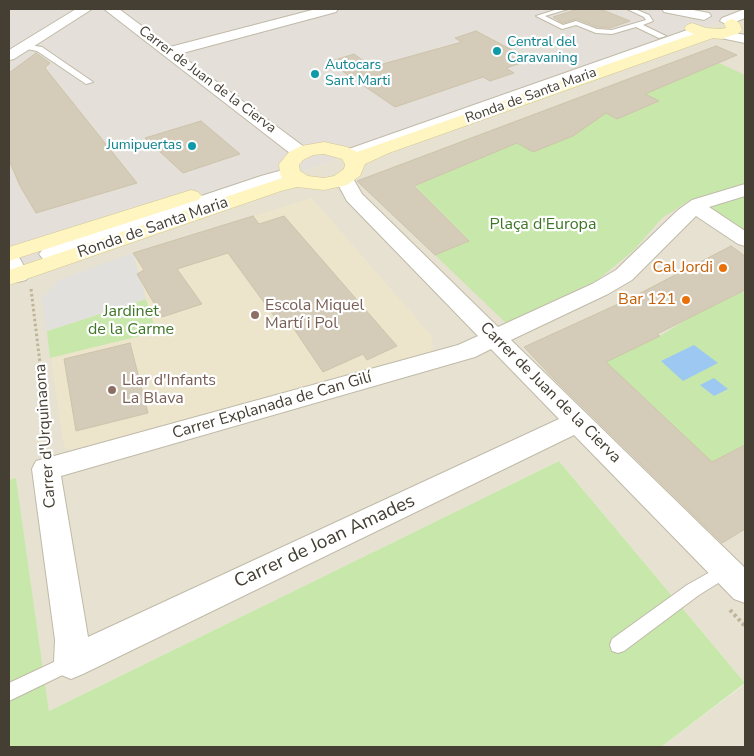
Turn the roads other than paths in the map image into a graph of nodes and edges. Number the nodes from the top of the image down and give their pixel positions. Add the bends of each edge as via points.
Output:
1 (85, 9) edge
2 (111, 9) edge
3 (331, 9) edge
4 (565, 9) edge
5 (630, 9) edge
6 (745, 13) edge
7 (683, 20) edge
8 (637, 25) junction
9 (728, 25) edge
10 (662, 36) junction
11 (25, 46) junction
12 (168, 52) junction
13 (9, 56) edge
14 (89, 82) dead end
15 (348, 169) junction
16 (299, 172) junction
17 (745, 190) edge
18 (696, 207) junction
19 (745, 240) edge
20 (9, 254) edge
21 (50, 254) dead end
22 (12, 271) edge
23 (496, 338) junction
24 (579, 421) junction
25 (46, 469) joint
26 (736, 579) edge
27 (618, 645) dead end
28 (71, 662) junction
29 (9, 692) edge

1 - 11 street
2 - 12 street, Carrer de Juan de la Cierva
3 - 12 street
4 - 8 lane via 539,16 562,27 576,23 596,31 612,32
5 - 8 lane via 647,16 650,21
6 - 9 street, Ronda de Santa Maria
7 - 9 street via 696,30
7 - 10 street, Ronda de Santa Maria
7 - 15 street, Ronda de Santa Maria
8 - 10 lane
9 - 15 street, Ronda de Santa Maria via 401,142
10 - 15 street, Ronda de Santa Maria via 370,138
11 - 13 street
11 - 14 lane via 39,49
12 - 16 street, Carrer de Juan de la Cierva
15 - 16 street via 330,183
15 - 16 street via 318,149
15 - 23 street, Carrer de Juan de la Cierva
16 - 20 street, Ronda de Santa Maria via 262,173
16 - 21 street, Ronda de Santa Maria
16 - 22 street, Ronda de Santa Maria via 274,186
17 - 18 street, Carrer Explanada de Can Gilí via 716,197
18 - 19 street
18 - 23 street, Carrer Explanada de Can Gilí via 624,275
23 - 24 street, Carrer de Juan de la Cierva
23 - 25 street, Carrer Explanada de Can Gilí via 466,351
24 - 26 street, Carrer de Juan de la Cierva
24 - 28 street, Carrer de Joan Amades
25 - 28 street, Carrer d'Urquinaona via 72,640
26 - 27 lane via 693,590
28 - 29 lane

